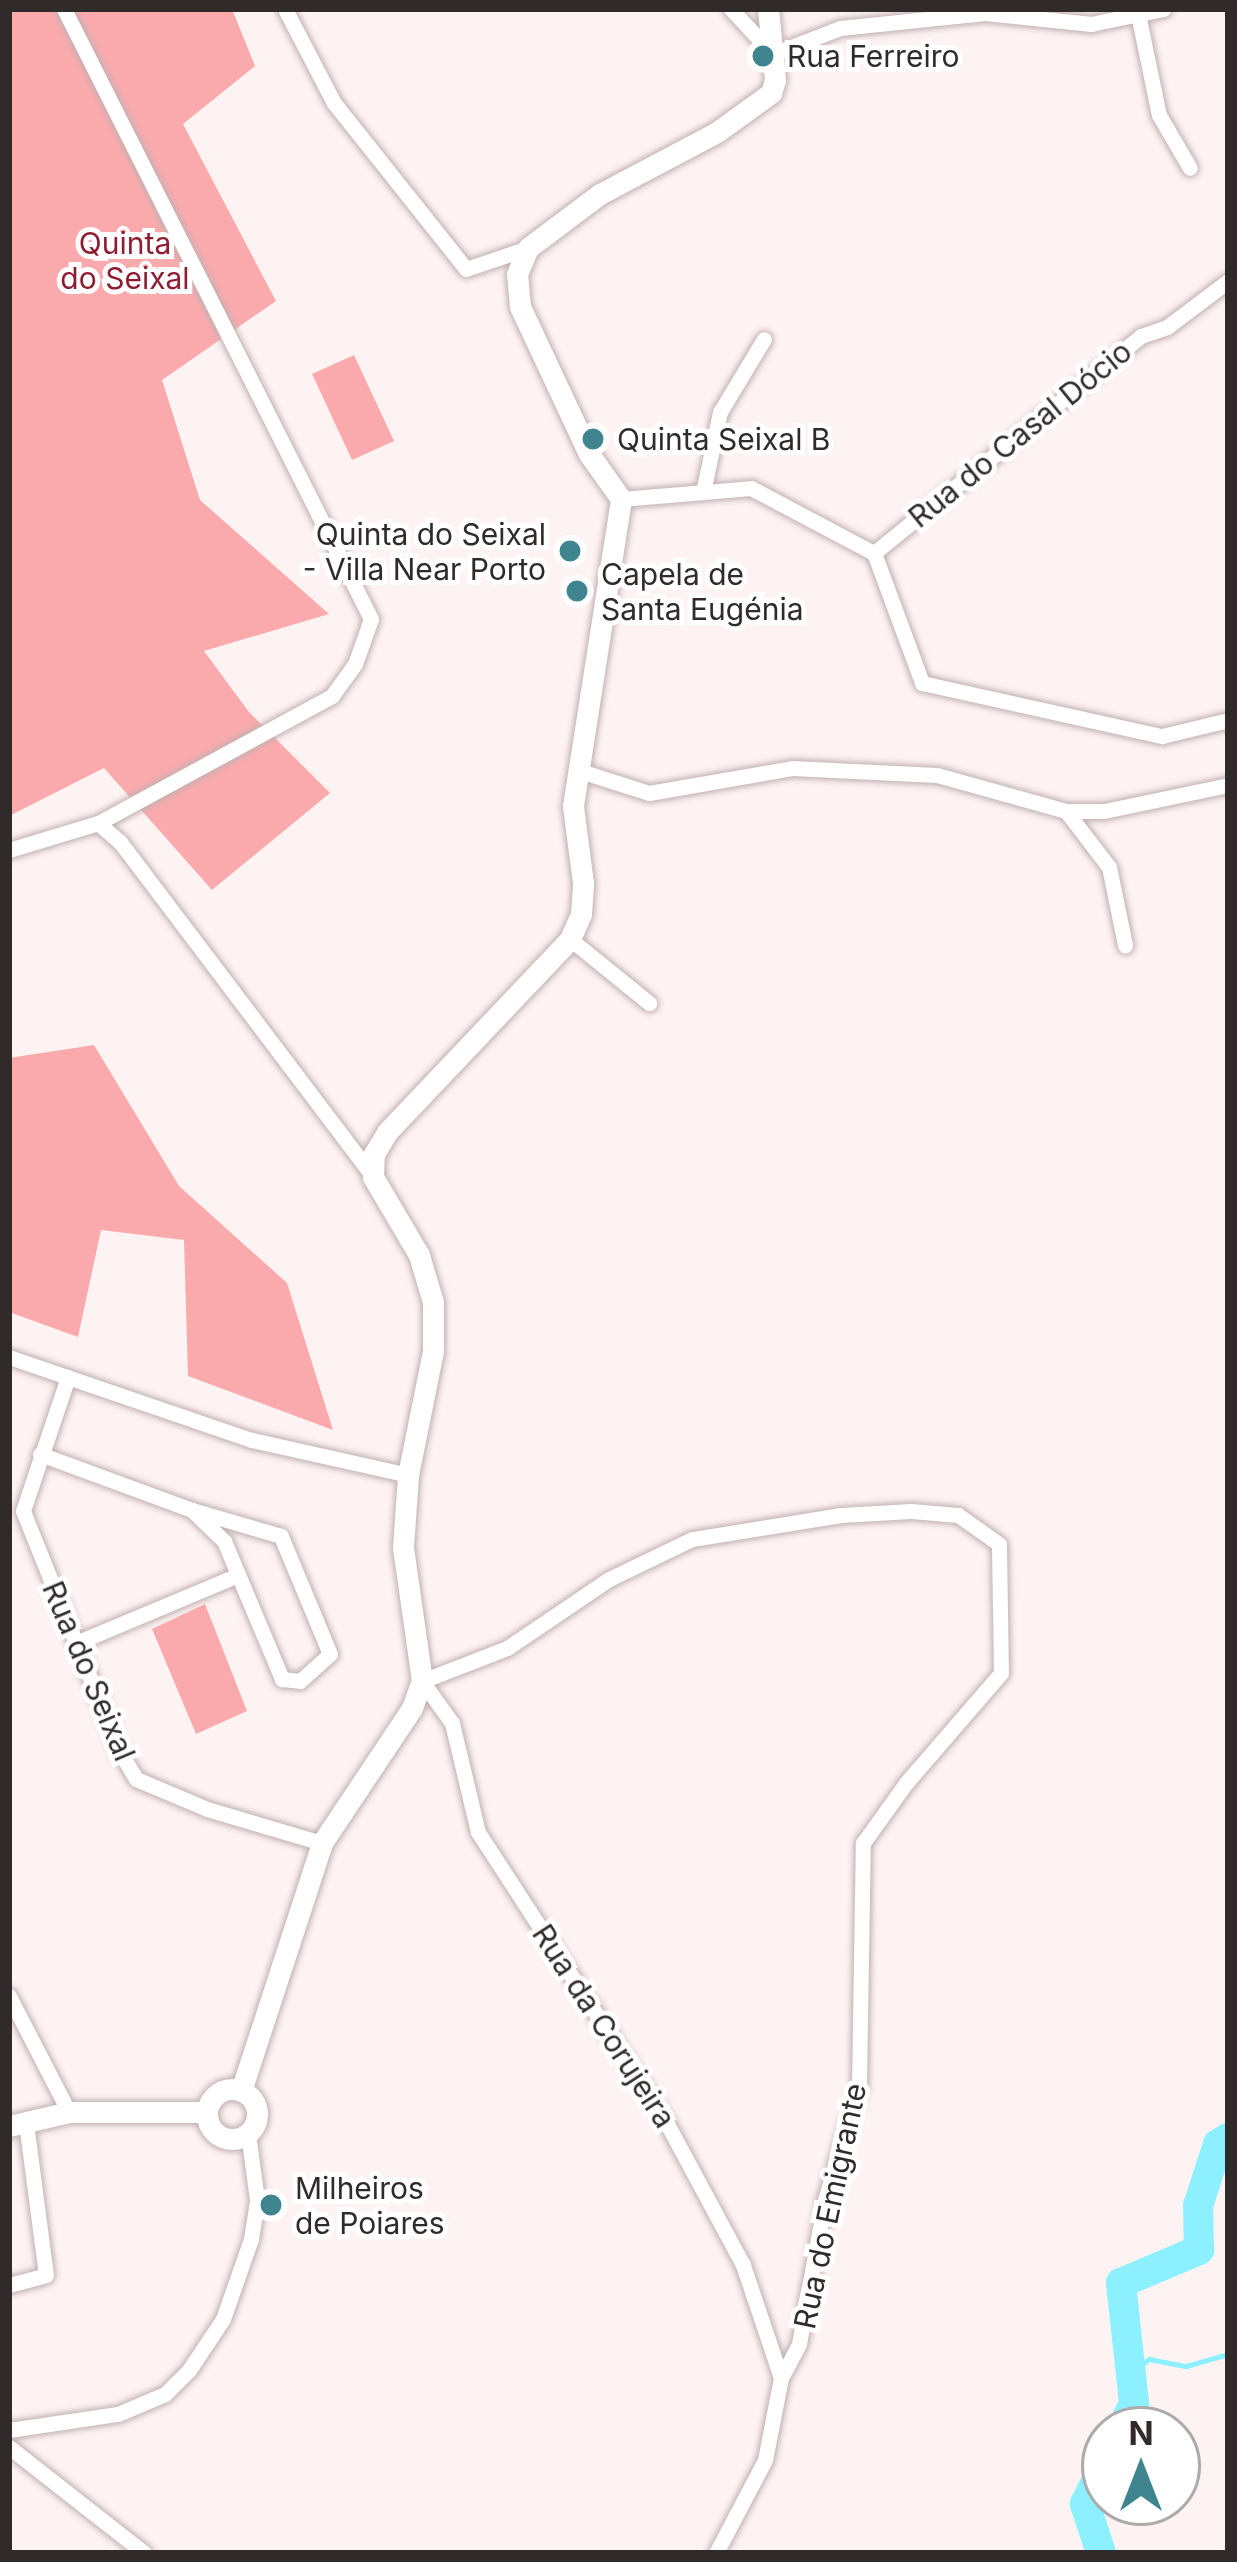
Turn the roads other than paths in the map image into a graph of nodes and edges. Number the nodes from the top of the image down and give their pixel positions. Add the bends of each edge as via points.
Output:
1 (64, 9) edge
2 (285, 9) edge
3 (730, 9) edge
4 (768, 9) edge
5 (1163, 9) edge
6 (1138, 14) junction
7 (773, 54) junction
8 (1190, 167) dead end
9 (528, 248) junction
10 (1228, 281) edge
11 (764, 339) dead end
12 (703, 492) junction
13 (620, 499) junction
14 (874, 553) junction
15 (1228, 720) edge
16 (577, 770) junction
17 (1228, 785) edge
18 (1066, 811) junction
19 (98, 823) junction
20 (9, 850) edge
21 (570, 939) junction
22 (1125, 945) dead end
23 (650, 1003) dead end
24 (373, 1177) junction
25 (9, 1357) edge
26 (68, 1377) junction
27 (40, 1454) junction
28 (408, 1475) junction
29 (192, 1510) junction
30 (9, 1524) edge
31 (31, 1528) junction
32 (238, 1575) junction
33 (76, 1643) junction
34 (422, 1681) junction
35 (322, 1844) junction
36 (9, 1996) edge
37 (241, 2091) junction
38 (69, 2112) junction
39 (207, 2112) junction
40 (18, 2125) edge
41 (248, 2133) junction
42 (9, 2285) edge
43 (781, 2378) junction
44 (9, 2430) edge
45 (9, 2447) edge
46 (144, 2553) edge
47 (716, 2553) edge

1 - 19 street via 370,619 355,664 332,696
2 - 9 street via 334,103 466,269
3 - 7 street
4 - 7 street
5 - 6 street
6 - 7 street via 1091,24 985,13 840,28
6 - 8 street via 1159,115
7 - 9 street via 775,80 761,102 600,194
9 - 13 street via 517,274 520,307 589,454
10 - 14 street, Rua do Casal Dócio via 1167,327 1141,336
11 - 12 street via 720,412
12 - 13 street
12 - 14 street via 752,488
13 - 16 street
14 - 15 street via 922,683 1162,736
16 - 18 street via 649,793 792,768 937,775
16 - 21 street via 583,898
17 - 18 street via 1104,811
18 - 22 street via 1109,867
19 - 20 street
19 - 24 street via 140,865
21 - 23 street
21 - 24 street via 388,1131 374,1154
24 - 28 street via 419,1255 433,1302 433,1351
25 - 26 street
26 - 27 street, Rua do Seixal
26 - 28 street via 252,1440
27 - 29 street
27 - 31 street, Rua do Seixal via 23,1511
28 - 34 street via 403,1547
29 - 32 street via 224,1541
29 - 32 street via 281,1536 330,1654 300,1681 282,1679
30 - 31 street
31 - 33 street, Rua do Seixal
32 - 33 street
33 - 35 street, Rua do Seixal via 136,1779
34 - 35 street
34 - 43 street, Rua da Corujeira via 452,1723 478,1832 665,2120 743,2265
34 - 43 street, Rua do Emigrante via 507,1648 609,1579 692,1539 911,1511 958,1515 999,1544 1000,1673 863,1843 860,2087 825,2200 800,2344
35 - 37 street
36 - 38 street
37 - 39 street via 219,2093
37 - 41 street via 256,2110
38 - 39 street
38 - 40 street
39 - 41 street via 224,2138
40 - 42 street via 46,2275
41 - 44 street via 256,2200 251,2239 223,2320 189,2370 165,2394 118,2414
43 - 47 street, Rua do Emigrante via 765,2460
45 - 46 street

